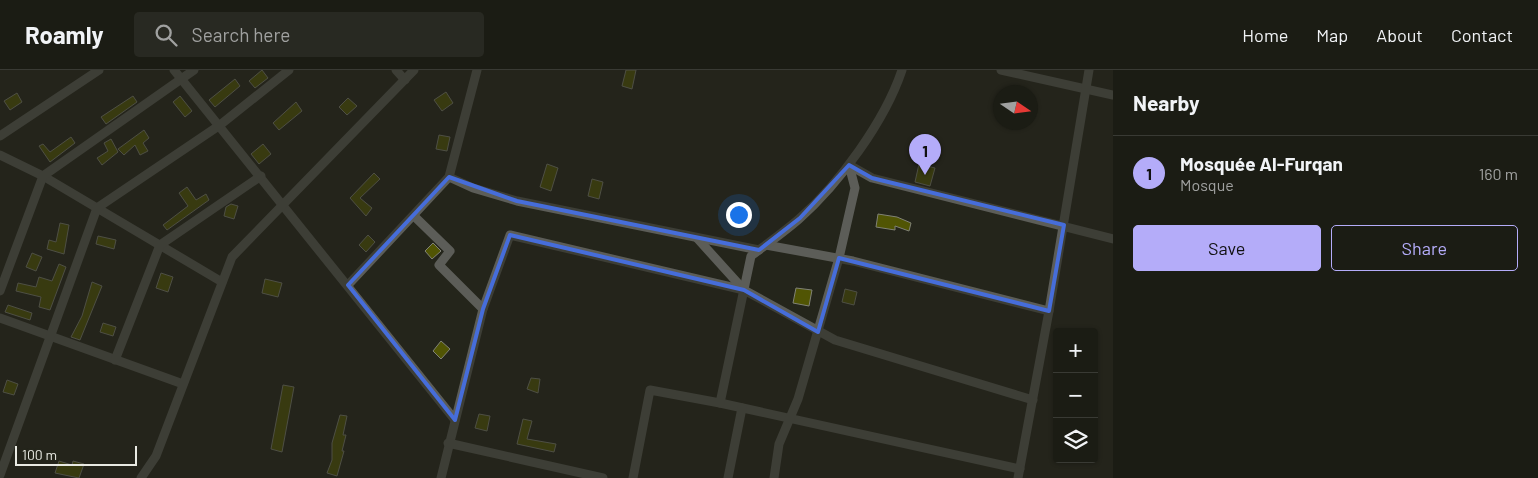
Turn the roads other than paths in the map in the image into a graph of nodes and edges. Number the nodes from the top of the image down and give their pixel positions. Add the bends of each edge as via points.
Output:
1 (99, 70) edge
2 (174, 70) edge
3 (194, 70) edge
4 (289, 70) edge
5 (396, 70) edge
6 (414, 70) edge
7 (477, 70) edge
8 (902, 70) edge
9 (1001, 70) edge
10 (1089, 70) edge
11 (183, 79) junction
12 (405, 80) junction
13 (1086, 89) junction
14 (1113, 95) edge
15 (220, 125) junction
16 (0, 136) edge
17 (0, 155) edge
18 (849, 165) junction
19 (43, 176) junction
20 (261, 176) junction
21 (449, 177) junction
22 (283, 203) junction
23 (97, 208) junction
24 (414, 216) junction
25 (1064, 225) junction
26 (697, 238) junction
27 (1113, 239) edge
28 (160, 245) junction
29 (762, 247) junction
30 (839, 258) junction
31 (222, 282) junction
32 (348, 285) junction
33 (744, 290) junction
34 (0, 291) edge
35 (483, 309) junction
36 (1050, 311) junction
37 (0, 318) edge
38 (818, 332) junction
39 (51, 337) junction
40 (115, 360) junction
41 (183, 384) junction
42 (1033, 400) junction
43 (720, 404) junction
44 (742, 408) junction
45 (790, 417) junction
46 (456, 420) junction
47 (448, 443) junction
48 (1019, 473) edge
49 (0, 475) edge
50 (141, 478) edge
51 (441, 478) edge
52 (603, 478) edge
53 (633, 478) edge
54 (728, 478) edge
55 (774, 478) edge

1 - 16 street
2 - 11 street
3 - 11 street
4 - 15 street
5 - 12 street
6 - 12 street
7 - 21 street
8 - 18 street via 874,128
9 - 13 street
10 - 13 street
11 - 15 street
11 - 19 street
12 - 22 street
13 - 14 street
13 - 25 street
15 - 20 street
15 - 23 street
17 - 19 street
18 - 25 street via 872,178
18 - 29 street via 800,218
18 - 30 street via 855,188
19 - 23 street
19 - 34 street
20 - 22 street
20 - 28 street
21 - 24 street
21 - 26 street via 517,201
22 - 31 street via 232,257
22 - 32 street
23 - 28 street
23 - 39 street
24 - 32 street
24 - 35 street via 450,252 439,265
25 - 27 street
25 - 36 street
26 - 29 street
26 - 33 street
28 - 31 street
28 - 40 street
29 - 30 street
29 - 33 street via 751,256
30 - 36 street
30 - 38 street
31 - 41 street
32 - 46 street
33 - 35 street via 510,235
33 - 38 street
33 - 43 street
35 - 46 street
36 - 42 street
37 - 39 street
38 - 42 street via 835,340
38 - 45 street
39 - 40 street
39 - 49 street
40 - 41 street
41 - 50 street via 156,456
42 - 48 street
43 - 44 street
43 - 53 street via 650,390
44 - 45 street
44 - 54 street
45 - 48 street
45 - 55 street via 778,444
46 - 47 street
47 - 51 street
47 - 52 street

